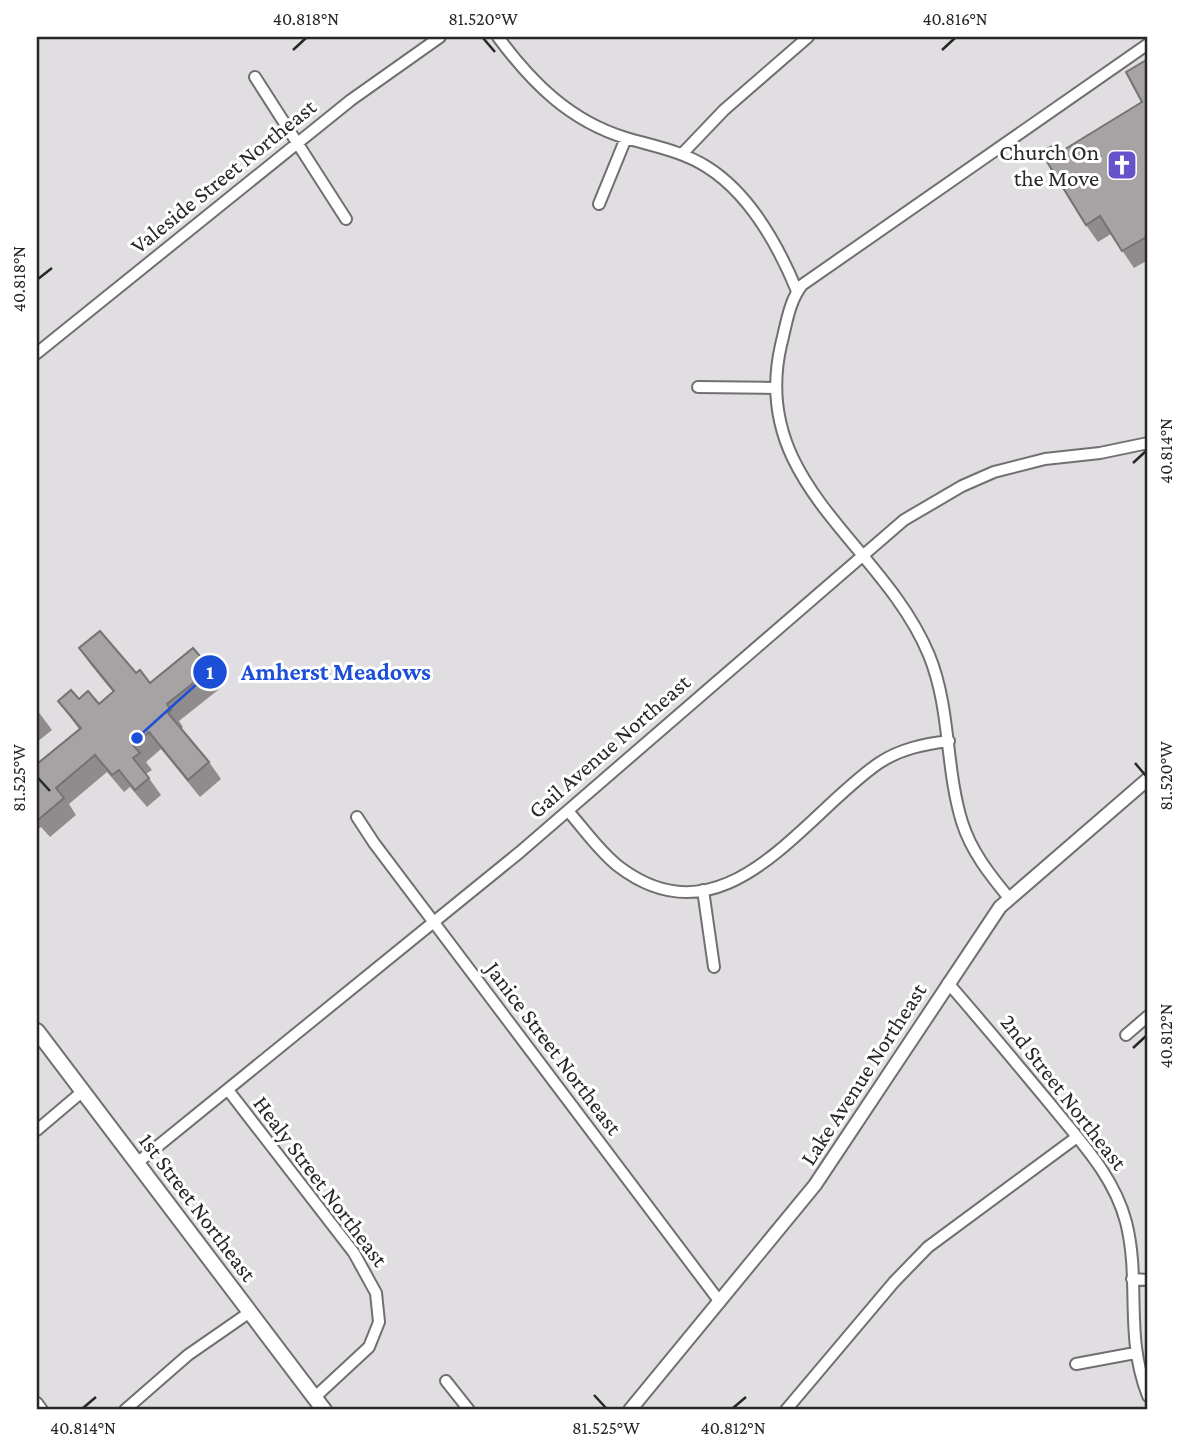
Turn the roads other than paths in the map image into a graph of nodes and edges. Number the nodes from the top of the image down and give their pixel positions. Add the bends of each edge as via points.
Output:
1 (440, 37) edge
2 (498, 37) edge
3 (808, 37) edge
4 (1148, 44) edge
5 (255, 77) dead end
6 (626, 138) junction
7 (299, 144) junction
8 (682, 155) junction
9 (599, 204) dead end
10 (346, 219) dead end
11 (797, 291) junction
12 (37, 353) edge
13 (698, 387) dead end
14 (776, 388) junction
15 (1148, 443) edge
16 (863, 554) junction
17 (949, 741) junction
18 (1147, 782) edge
19 (568, 811) junction
20 (357, 817) dead end
21 (704, 890) junction
22 (1009, 898) junction
23 (433, 923) junction
24 (714, 967) dead end
25 (948, 983) junction
26 (1148, 1016) edge
27 (37, 1031) edge
28 (1126, 1035) dead end
29 (228, 1090) junction
30 (83, 1091) junction
31 (37, 1130) edge
32 (1077, 1137) junction
33 (137, 1163) junction
34 (1132, 1279) junction
35 (1148, 1280) edge
36 (720, 1301) junction
37 (250, 1312) junction
38 (1135, 1353) junction
39 (1076, 1364) dead end
40 (446, 1381) dead end
41 (1148, 1396) edge
42 (314, 1398) junction
43 (37, 1403) edge
44 (42, 1410) edge
45 (125, 1410) edge
46 (324, 1410) edge
47 (469, 1410) edge
48 (630, 1410) edge
49 (786, 1410) edge

1 - 7 street, Valeside Street Northeast via 351,100
2 - 6 street via 550,97
3 - 8 street via 724,110
4 - 11 street
5 - 7 street
6 - 8 street
6 - 9 street
7 - 10 street
7 - 12 street, Valeside Street Northeast
8 - 11 street via 712,171 743,199 772,240
11 - 14 street via 779,354
13 - 14 street
14 - 16 street via 788,452 817,499
15 - 16 street, Gail Avenue Northeast via 995,472 928,504
16 - 17 street via 909,618 929,656
16 - 19 street, Gail Avenue Northeast
17 - 21 street via 916,747 880,762 761,867 734,882
17 - 22 street via 962,822 975,851
18 - 22 street, Lake Avenue Northeast
19 - 21 street via 627,872 664,887
19 - 23 street, Gail Avenue Northeast
20 - 23 street, Janice Street Northeast
21 - 24 street
22 - 25 street, Lake Avenue Northeast
23 - 29 street, Gail Avenue Northeast
23 - 36 street, Janice Street Northeast
25 - 32 street, 2nd Street Northeast
25 - 36 street, Lake Avenue Northeast via 815,1185
26 - 28 street
27 - 30 main road, 1st Street Northeast
29 - 33 street, Gail Avenue Northeast
29 - 42 street, Healy Street Northeast via 354,1253 376,1293 379,1322 369,1347
30 - 31 street
30 - 33 main road, 1st Street Northeast
32 - 34 street, 2nd Street Northeast via 1120,1202
32 - 49 street via 914,1260
33 - 37 main road, 1st Street Northeast
34 - 35 street
34 - 38 street, 2nd Street Northeast
36 - 48 street, Lake Avenue Northeast
37 - 42 main road, 1st Street Northeast
37 - 45 street via 188,1355
38 - 39 street
38 - 41 street, 2nd Street Northeast
40 - 47 street
42 - 46 main road, 1st Street Northeast
43 - 44 street

